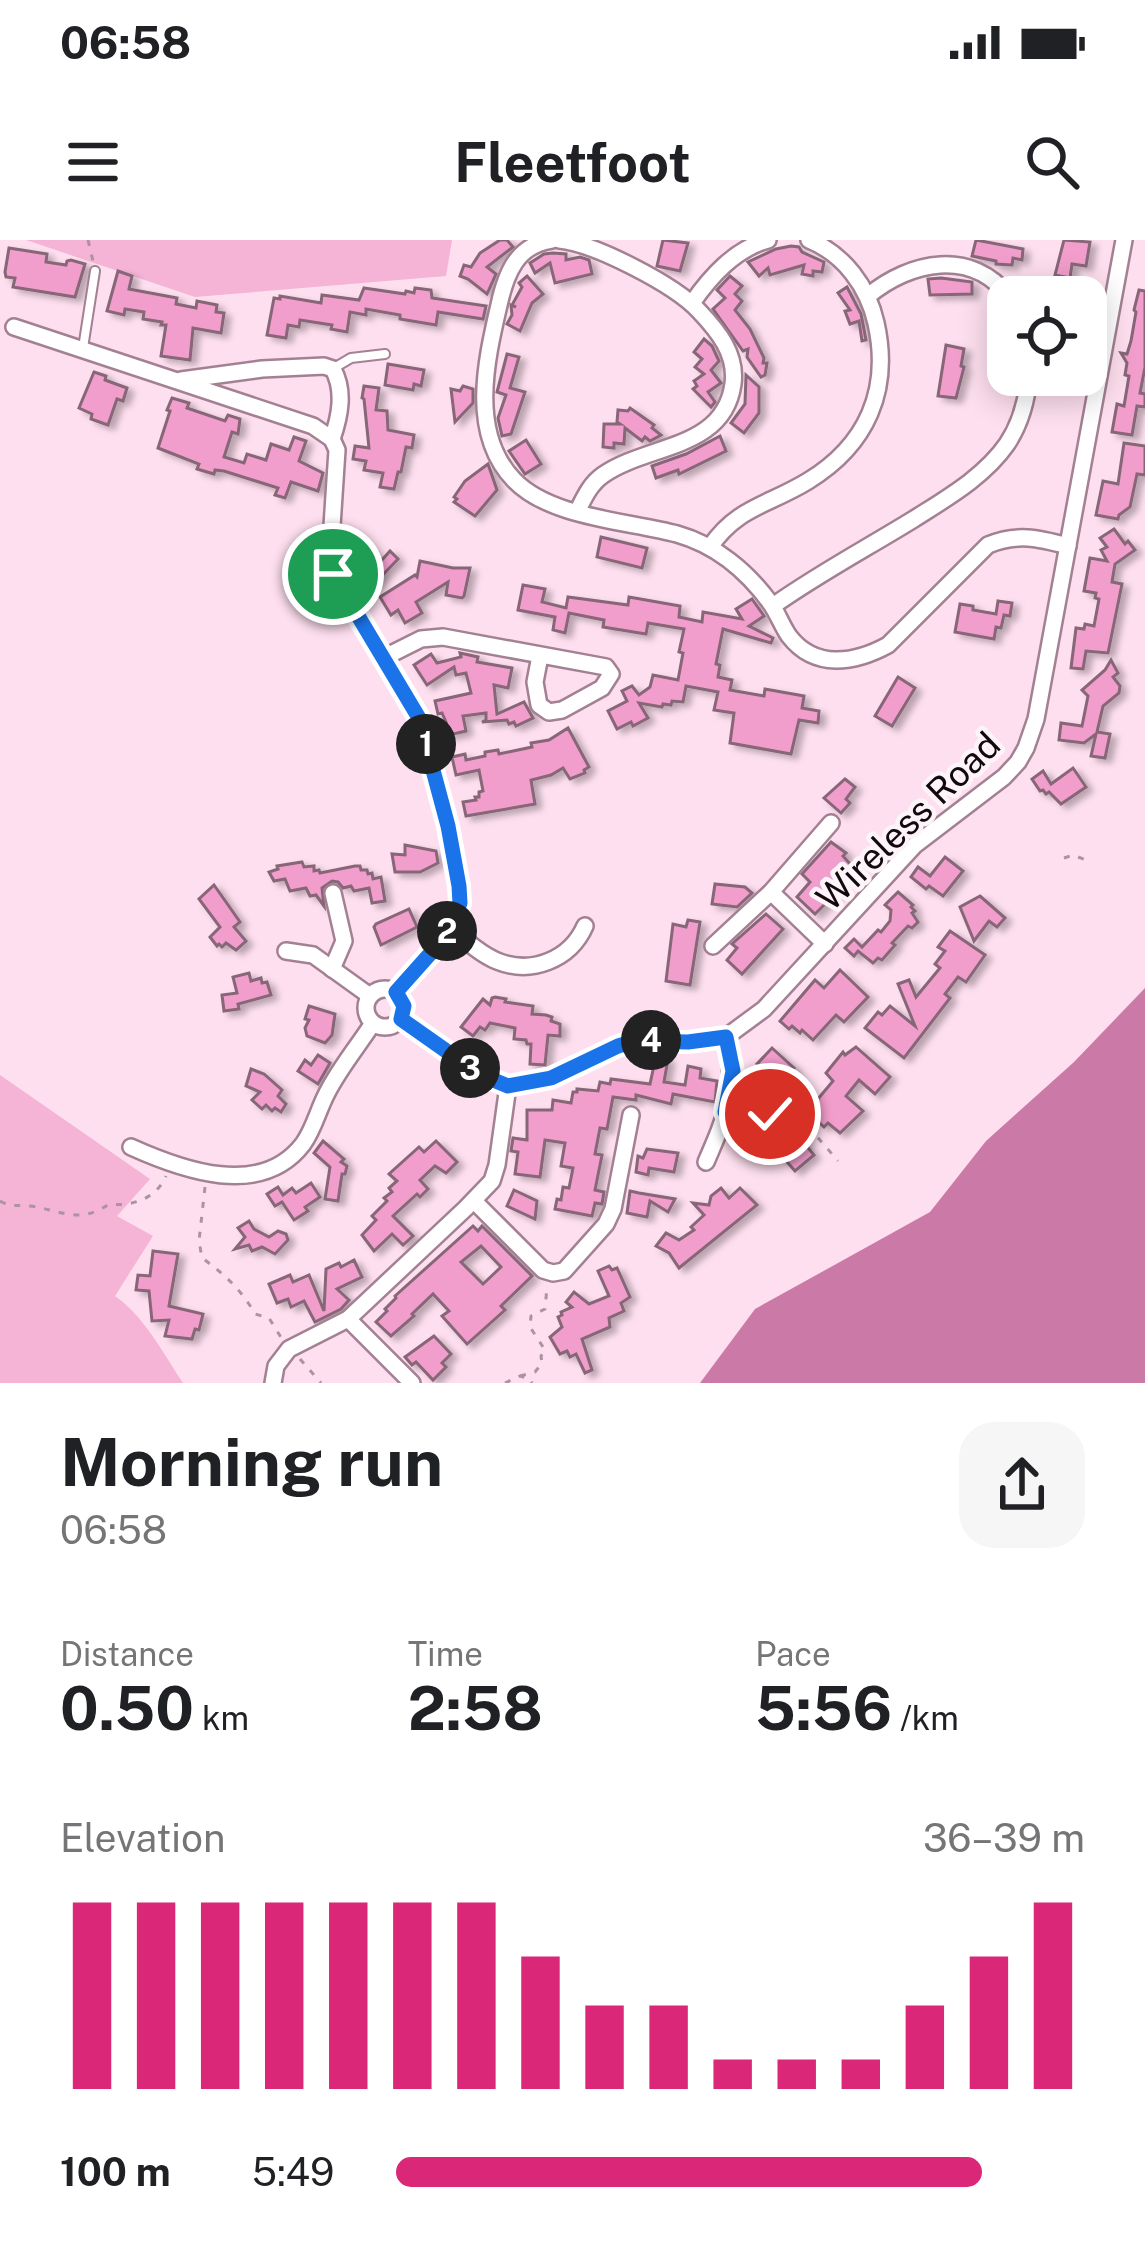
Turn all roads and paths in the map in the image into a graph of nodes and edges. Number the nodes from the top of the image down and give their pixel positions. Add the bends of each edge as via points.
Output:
1 (88, 240) edge
2 (556, 240) edge
3 (768, 240) edge
4 (809, 240) edge
5 (1124, 240) edge
6 (95, 271) joint
7 (987, 276) edge
8 (868, 296) junction
9 (692, 303) junction
10 (14, 327) dead end
11 (83, 350) junction
12 (385, 354) dead end
13 (333, 369) junction
14 (176, 380) junction
15 (1025, 396) edge
16 (332, 439) junction
17 (577, 512) junction
18 (1067, 546) junction
19 (710, 548) junction
20 (773, 606) junction
21 (540, 656) junction
22 (383, 658) junction
23 (831, 823) dead end
24 (1064, 858) dead end
25 (1091, 862) dead end
26 (771, 892) junction
27 (333, 893) dead end
28 (585, 926) dead end
29 (450, 928) junction
30 (825, 944) junction
31 (713, 946) dead end
32 (286, 951) dead end
33 (332, 969) junction
34 (396, 992) junction
35 (370, 996) junction
36 (401, 1019) junction
37 (374, 1024) junction
38 (726, 1037) junction
39 (508, 1086) junction
40 (725, 1112) junction
41 (631, 1115) dead end
42 (131, 1147) dead end
43 (838, 1161) dead end
44 (706, 1162) dead end
45 (171, 1165) junction
46 (207, 1174) junction
47 (0, 1201) edge
48 (474, 1201) junction
49 (548, 1273) junction
50 (347, 1319) junction
51 (286, 1345) dead end
52 (294, 1354) dead end
53 (520, 1376) junction
54 (273, 1383) edge
55 (321, 1383) edge
56 (412, 1383) edge
57 (505, 1383) edge
58 (532, 1383) edge

1 - 6 path
2 - 9 street via 609,256
2 - 17 street via 527,248 505,280 484,409 514,480
3 - 9 street via 724,266
4 - 8 street via 831,250
5 - 18 street, Wireless Road
6 - 11 lane
7 - 8 street via 940,263
8 - 19 street via 881,349 871,416 822,472 738,515
9 - 17 street via 733,366 724,413 681,443 605,473
10 - 11 street
11 - 14 street
12 - 13 lane
13 - 14 street via 316,364
13 - 16 street via 340,390
14 - 16 street
15 - 20 street via 1019,424 988,466
16 - 22 street via 333,574
17 - 19 street
18 - 20 street via 1021,536 988,545 904,632 852,660 811,655
18 - 30 street, Wireless Road via 1036,719 1018,762 922,839
19 - 20 street
21 - 21 street via 606,667 609,679 549,712 535,692
21 - 22 street via 433,637
22 - 29 street via 419,718 448,826 460,895
23 - 26 street
24 - 25 path
26 - 30 street
26 - 31 street
27 - 33 street via 344,941
28 - 29 street via 569,950 533,967 498,962
29 - 34 street
30 - 38 street, Wireless Road
32 - 33 street via 313,955
33 - 35 street
34 - 35 street
34 - 36 street
35 - 37 street
36 - 37 street
36 - 39 street
37 - 46 street via 289,1159 249,1173
38 - 39 street via 635,1041 551,1078
38 - 40 street via 733,1071
39 - 48 street via 495,1172
40 - 43 path via 757,1119 792,1113
40 - 44 street
41 - 49 street via 609,1220 564,1270
42 - 45 street
45 - 46 street
45 - 47 path via 148,1197 97,1213 62,1216
46 - 51 path via 202,1258 269,1318
48 - 49 street
48 - 50 street
49 - 53 path via 544,1310 530,1327 545,1350 542,1363
50 - 54 street via 290,1348
50 - 56 street
52 - 55 path
53 - 57 path
53 - 58 path

